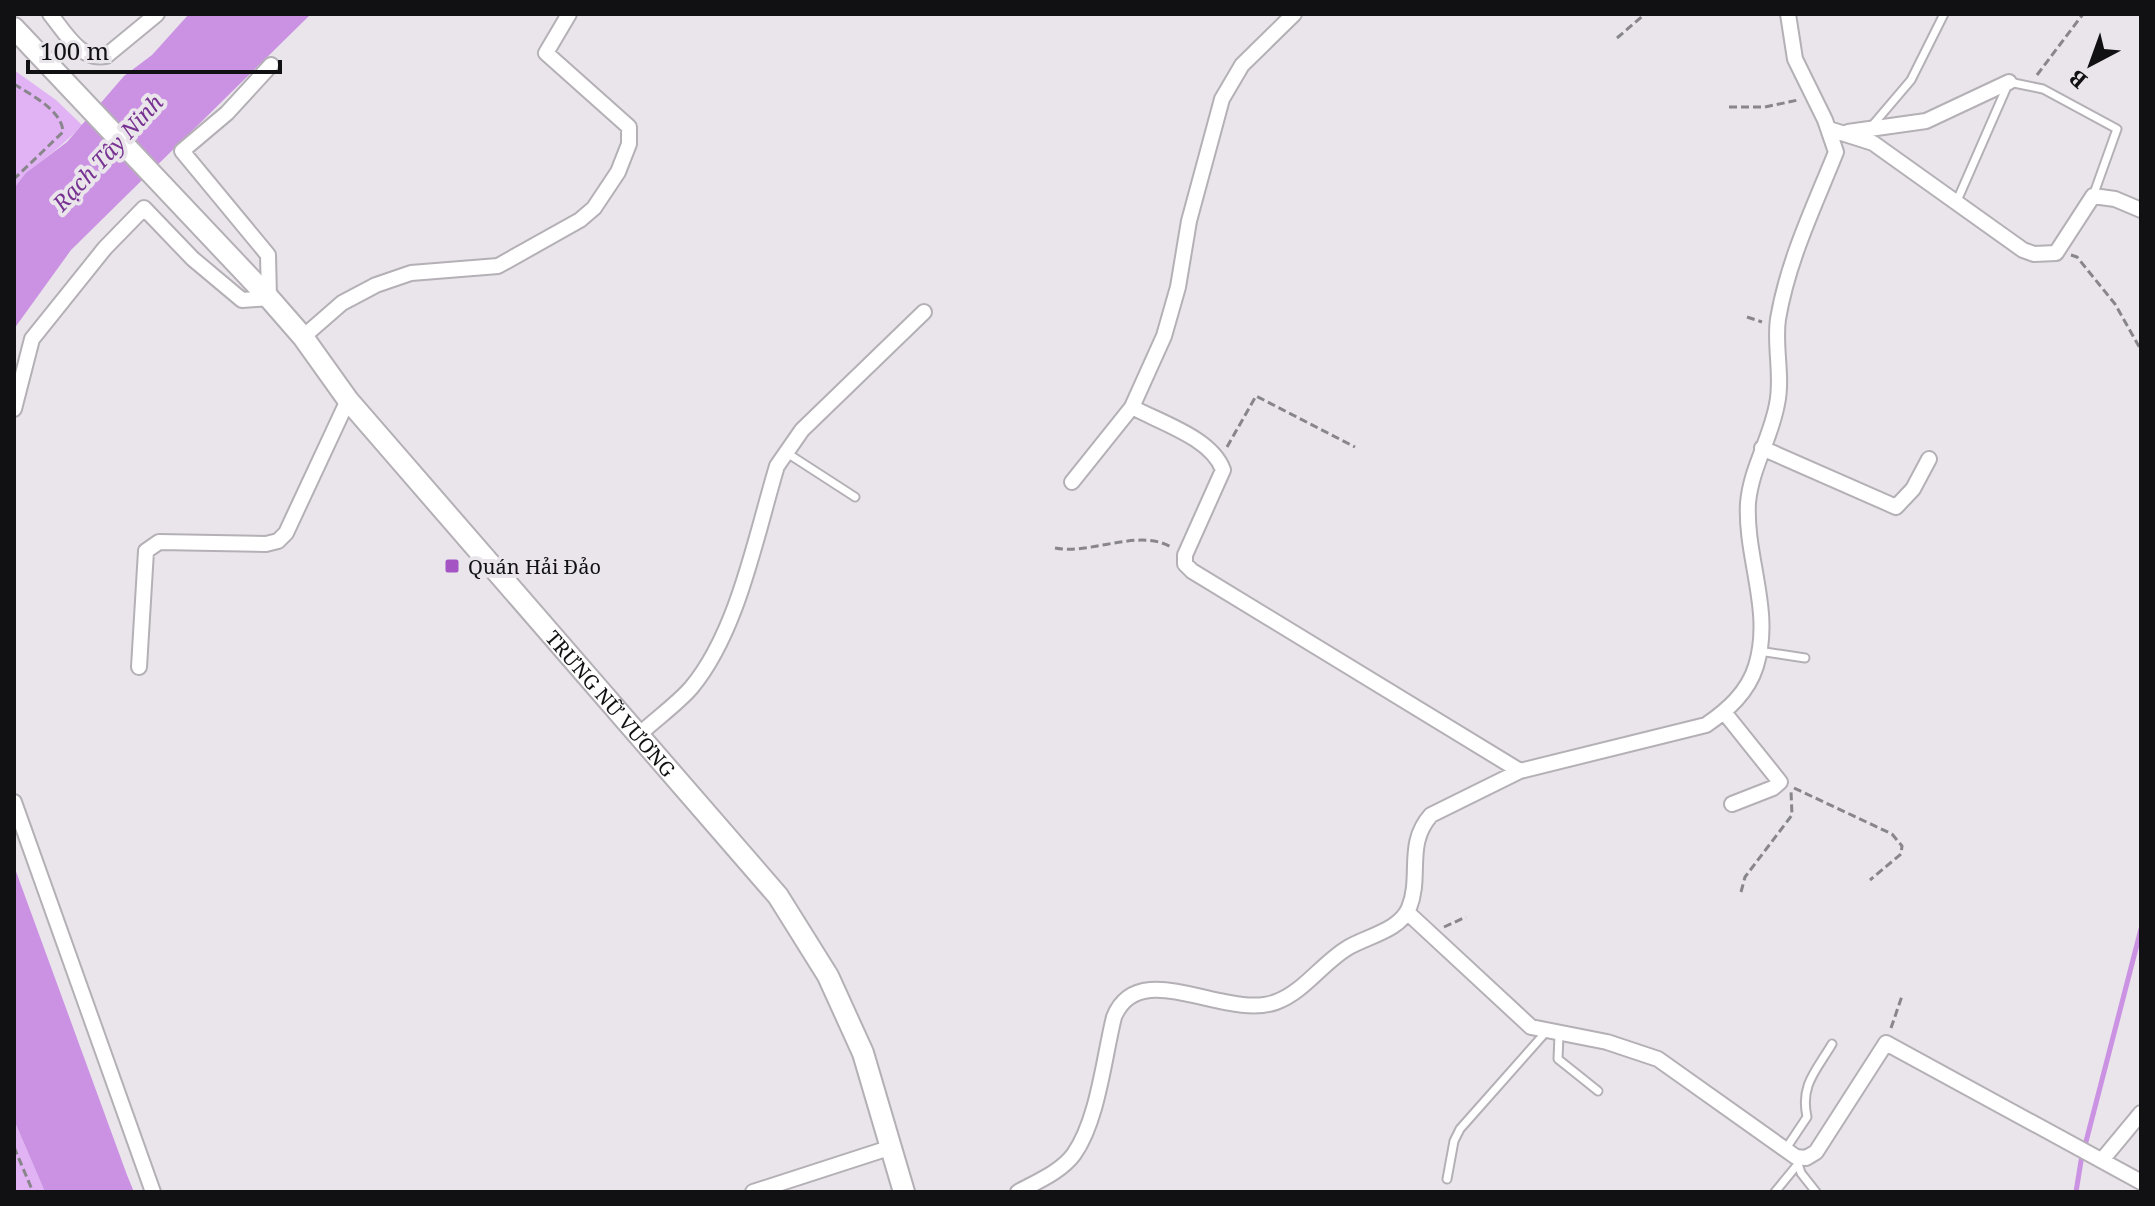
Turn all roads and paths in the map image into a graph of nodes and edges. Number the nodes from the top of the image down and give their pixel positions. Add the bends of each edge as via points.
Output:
1 (50, 14) edge
2 (157, 14) edge
3 (569, 14) edge
4 (1294, 14) edge
5 (1645, 14) edge
6 (1788, 14) edge
7 (1944, 14) edge
8 (2083, 14) edge
9 (14, 28) edge
10 (1617, 38) dead end
11 (271, 65) dead end
12 (2009, 82) junction
13 (14, 84) edge
14 (1814, 97) junction
15 (1729, 107) dead end
16 (1869, 129) junction
17 (1836, 131) junction
18 (14, 179) edge
19 (2093, 196) junction
20 (1956, 203) junction
21 (2141, 210) edge
22 (2056, 253) junction
23 (269, 298) junction
24 (924, 312) dead end
25 (303, 337) junction
26 (2141, 350) edge
27 (348, 400) junction
28 (1132, 407) junction
29 (14, 409) edge
30 (1355, 447) dead end
31 (1762, 448) junction
32 (785, 452) junction
33 (1929, 459) dead end
34 (1220, 461) junction
35 (1072, 482) dead end
36 (855, 497) dead end
37 (1055, 548) dead end
38 (1185, 555) junction
39 (1759, 651) junction
40 (1805, 658) dead end
41 (139, 667) dead end
42 (1724, 712) junction
43 (641, 733) junction
44 (1520, 771) junction
45 (14, 802) edge
46 (1732, 804) dead end
47 (1870, 880) dead end
48 (1741, 892) dead end
49 (1408, 913) junction
50 (1466, 917) dead end
51 (1430, 934) junction
52 (1902, 996) dead end
53 (1552, 1034) junction
54 (1886, 1043) junction
55 (1832, 1044) dead end
56 (1598, 1091) dead end
57 (2141, 1113) edge
58 (14, 1147) edge
59 (892, 1147) junction
60 (2097, 1157) junction
61 (1792, 1158) junction
62 (1447, 1179) dead end
63 (2141, 1182) edge
64 (33, 1192) edge
65 (153, 1192) edge
66 (753, 1192) edge
67 (904, 1192) edge
68 (1018, 1192) edge
69 (1775, 1192) edge
70 (1816, 1192) edge

1 - 2 street via 80,49 97,58
3 - 25 street via 546,53 629,127 629,144 618,172 594,208 549,240 498,266 411,273 376,285 342,303
4 - 28 street via 1242,65 1222,99 1168,324
5 - 10 path
6 - 14 street via 1795,59
7 - 16 lane via 1911,80
8 - 12 path via 2032,81
9 - 23 main road, TRƯNG NỮ VƯƠNG
11 - 23 street via 182,151 268,255
12 - 16 street via 1926,121
12 - 19 lane via 2043,89 2117,129
12 - 20 lane
13 - 18 path via 53,112 63,132
14 - 15 path via 1765,107
14 - 17 street
16 - 17 street
17 - 20 street via 1873,143
17 - 31 street via 1836,152 1787,279 1778,320 1779,397
19 - 21 street
19 - 22 street
20 - 22 street via 2023,250
22 - 26 path via 2077,257 2115,304
23 - 25 main road, TRƯNG NỮ VƯƠNG
23 - 29 street via 242,300 144,208 32,339
24 - 32 street
25 - 27 main road, TRƯNG NỮ VƯƠNG
27 - 41 street via 278,541 159,542 146,551
27 - 43 main road, TRƯNG NỮ VƯƠNG
28 - 34 street
28 - 35 street
30 - 34 path via 1256,396
31 - 33 street via 1896,507
31 - 39 street via 1748,512 1763,635
32 - 36 lane
32 - 43 street via 711,659 690,689
34 - 38 street via 1223,470
37 - 38 path via 1161,542
38 - 44 street via 1185,564 1216,588
39 - 40 lane
39 - 42 street via 1744,691
42 - 44 street via 1684,732
42 - 46 street via 1780,782
43 - 59 main road, TRƯNG NỮ VƯƠNG via 778,896 828,976 863,1053
44 - 49 street via 1450,804 1420,828
45 - 65 street
47 - 48 path via 1901,854 1902,846 1892,834 1791,787 1792,815 1745,877
49 - 51 street
49 - 68 street via 1392,927 1349,947 1279,1001 1262,1007 1162,990 1130,993 1114,1017 1087,1128 1073,1156
50 - 51 path
51 - 53 street via 1516,1017
52 - 54 path
53 - 56 lane via 1558,1059
53 - 61 street via 1607,1042 1658,1059
53 - 62 lane via 1460,1129
54 - 60 street
54 - 61 street via 1816,1152
55 - 61 lane via 1807,1086 1807,1117
57 - 60 street
58 - 64 path
59 - 66 street
59 - 67 main road, TRƯNG NỮ VƯƠNG
60 - 63 street
61 - 69 lane
61 - 70 lane

